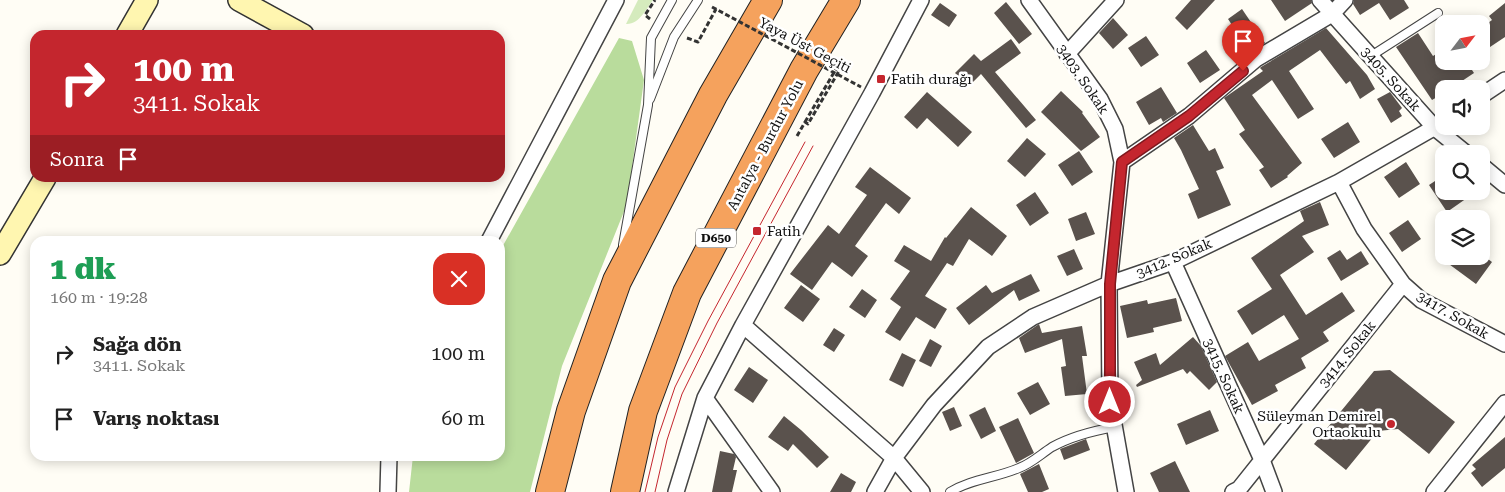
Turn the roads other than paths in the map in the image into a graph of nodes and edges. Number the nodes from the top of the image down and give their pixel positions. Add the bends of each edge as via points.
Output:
1 (147, 0) edge
2 (239, 0) edge
3 (616, 0) edge
4 (672, 0) edge
5 (698, 0) edge
6 (768, 0) edge
7 (846, 0) edge
8 (921, 0) edge
9 (1029, 0) edge
10 (1116, 0) edge
11 (1320, 0) edge
12 (1345, 0) edge
13 (1438, 13) dead end
14 (1332, 14) junction
15 (130, 30) edge
16 (295, 30) edge
17 (1067, 54) junction
18 (1371, 56) junction
19 (1505, 80) edge
20 (1490, 90) edge
21 (648, 105) junction
22 (1435, 120) edge
23 (1435, 128) edge
24 (1449, 135) edge
25 (1459, 145) edge
26 (1122, 162) junction
27 (1490, 172) edge
28 (43, 182) edge
29 (1339, 182) junction
30 (1505, 185) edge
31 (492, 236) edge
32 (0, 254) edge
33 (1173, 262) junction
34 (617, 281) junction
35 (1110, 284) junction
36 (1403, 284) junction
37 (742, 325) junction
38 (1505, 344) edge
39 (706, 398) junction
40 (1505, 403) edge
41 (1115, 427) junction
42 (894, 458) junction
43 (1262, 460) junction
44 (389, 461) edge
45 (388, 492) edge
46 (550, 492) edge
47 (625, 492) edge
48 (676, 492) edge
49 (772, 492) edge
50 (875, 492) edge
51 (922, 492) edge
52 (950, 492) edge
53 (1126, 492) edge
54 (1233, 492) edge
55 (1274, 492) edge
56 (1434, 492) edge

1 - 15 street
2 - 16 street
3 - 31 street
4 - 21 lane via 651,38
5 - 21 lane via 674,37
6 - 34 highway via 713,95
7 - 47 highway, Antalya - Burdur Yolu / D650 via 804,70 687,293 643,411
8 - 37 street
9 - 17 street, 3403. Sokak
10 - 17 street
11 - 14 street, 3405. Sokak
12 - 14 street
13 - 18 lane
14 - 18 street, 3405. Sokak
14 - 26 street via 1256,59 1189,116
17 - 26 street, 3403. Sokak via 1100,99 1115,129
18 - 22 street, 3405. Sokak
19 - 20 street
21 - 34 lane
23 - 29 street, 3412. Sokak
24 - 25 street, 3405. Sokak
26 - 35 street, 3403. Sokak
27 - 30 street
28 - 32 street
29 - 33 street, 3412. Sokak
29 - 36 street, 3417. Sokak via 1364,230
33 - 35 street, 3412. Sokak
33 - 43 street, 3415. Sokak
34 - 46 highway via 571,411
35 - 41 street, 3403. Sokak via 1110,402
35 - 42 street, 3412. Sokak via 1033,317 988,347 934,405
36 - 38 street, 3417. Sokak via 1421,300
36 - 43 street, 3414. Sokak
37 - 39 street
37 - 42 street
39 - 48 street
39 - 49 street
40 - 56 street
41 - 52 lane via 1069,438 1022,467 1000,476 966,483
41 - 53 street, 3403. Sokak
42 - 50 street, 3412. Sokak
42 - 51 street
43 - 54 street, 3414. Sokak
43 - 55 street, 3415. Sokak
44 - 45 street

